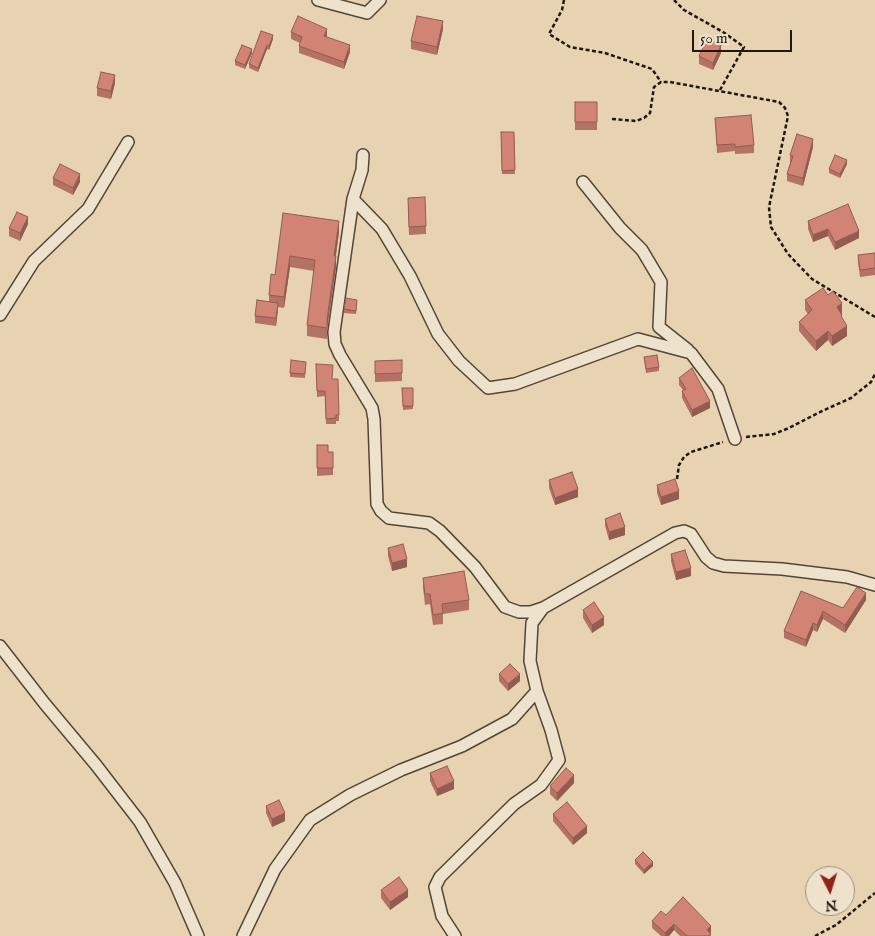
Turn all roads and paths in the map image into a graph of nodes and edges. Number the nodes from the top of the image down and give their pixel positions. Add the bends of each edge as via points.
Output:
1 (318, 0) edge
2 (380, 0) edge
3 (564, 0) edge
4 (674, 0) edge
5 (661, 82) junction
6 (720, 91) junction
7 (612, 119) dead end
8 (128, 142) dead end
9 (363, 155) dead end
10 (583, 182) dead end
11 (353, 199) junction
12 (0, 315) edge
13 (875, 317) edge
14 (691, 353) junction
15 (875, 374) edge
16 (735, 438) junction
17 (677, 479) edge
18 (875, 585) edge
19 (543, 608) junction
20 (0, 646) edge
21 (537, 690) junction
22 (875, 893) edge
23 (198, 936) edge
24 (244, 936) edge
25 (456, 936) edge
26 (815, 936) edge

1 - 2 street via 367,14
3 - 5 path via 549,34 570,47 605,53 652,69
4 - 6 path via 684,10 744,46
5 - 6 path
5 - 7 path via 654,87 650,112 644,118 636,121
6 - 13 path via 779,102 786,108 788,116 769,207 772,227 788,254 812,279
8 - 12 street via 88,209 34,261
9 - 11 street
10 - 14 street via 642,250 661,282 659,327
11 - 14 street via 382,229 410,276 438,334 459,361 488,388 515,384 638,339
11 - 19 street via 334,332 340,355 372,408 377,504 389,518 429,523 440,531 475,568 505,607 518,612
14 - 16 street via 718,389
15 - 16 path via 871,382 851,398 789,428 774,434
16 - 17 path via 691,452 679,465
18 - 19 street via 846,577 724,566 706,557 691,534 684,531 675,533
19 - 21 street via 532,623 530,661
20 - 23 street via 140,822 175,883
21 - 24 street via 512,719 462,746 350,795 310,820 275,869
21 - 25 street via 559,760 541,785 514,804 440,877 435,888 442,916
22 - 26 path via 836,925

